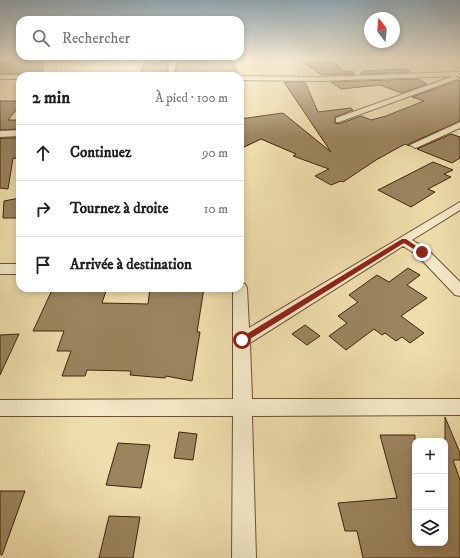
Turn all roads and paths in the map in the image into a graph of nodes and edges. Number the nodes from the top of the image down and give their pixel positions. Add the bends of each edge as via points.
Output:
1 (433, 85) edge
2 (339, 120) dead end
3 (460, 125) edge
4 (0, 134) edge
5 (16, 134) edge
6 (415, 145) dead end
7 (460, 205) edge
8 (404, 241) junction
9 (0, 269) edge
10 (16, 269) edge
11 (240, 292) edge
12 (460, 292) edge
13 (242, 340) junction
14 (460, 407) edge
15 (0, 408) edge
16 (243, 409) junction
17 (244, 558) edge

1 - 2 street
3 - 6 street
4 - 5 street
7 - 8 street
8 - 12 street via 422,252
8 - 13 street
9 - 10 street
11 - 13 street
13 - 16 street
14 - 16 street
15 - 16 street
16 - 17 street

